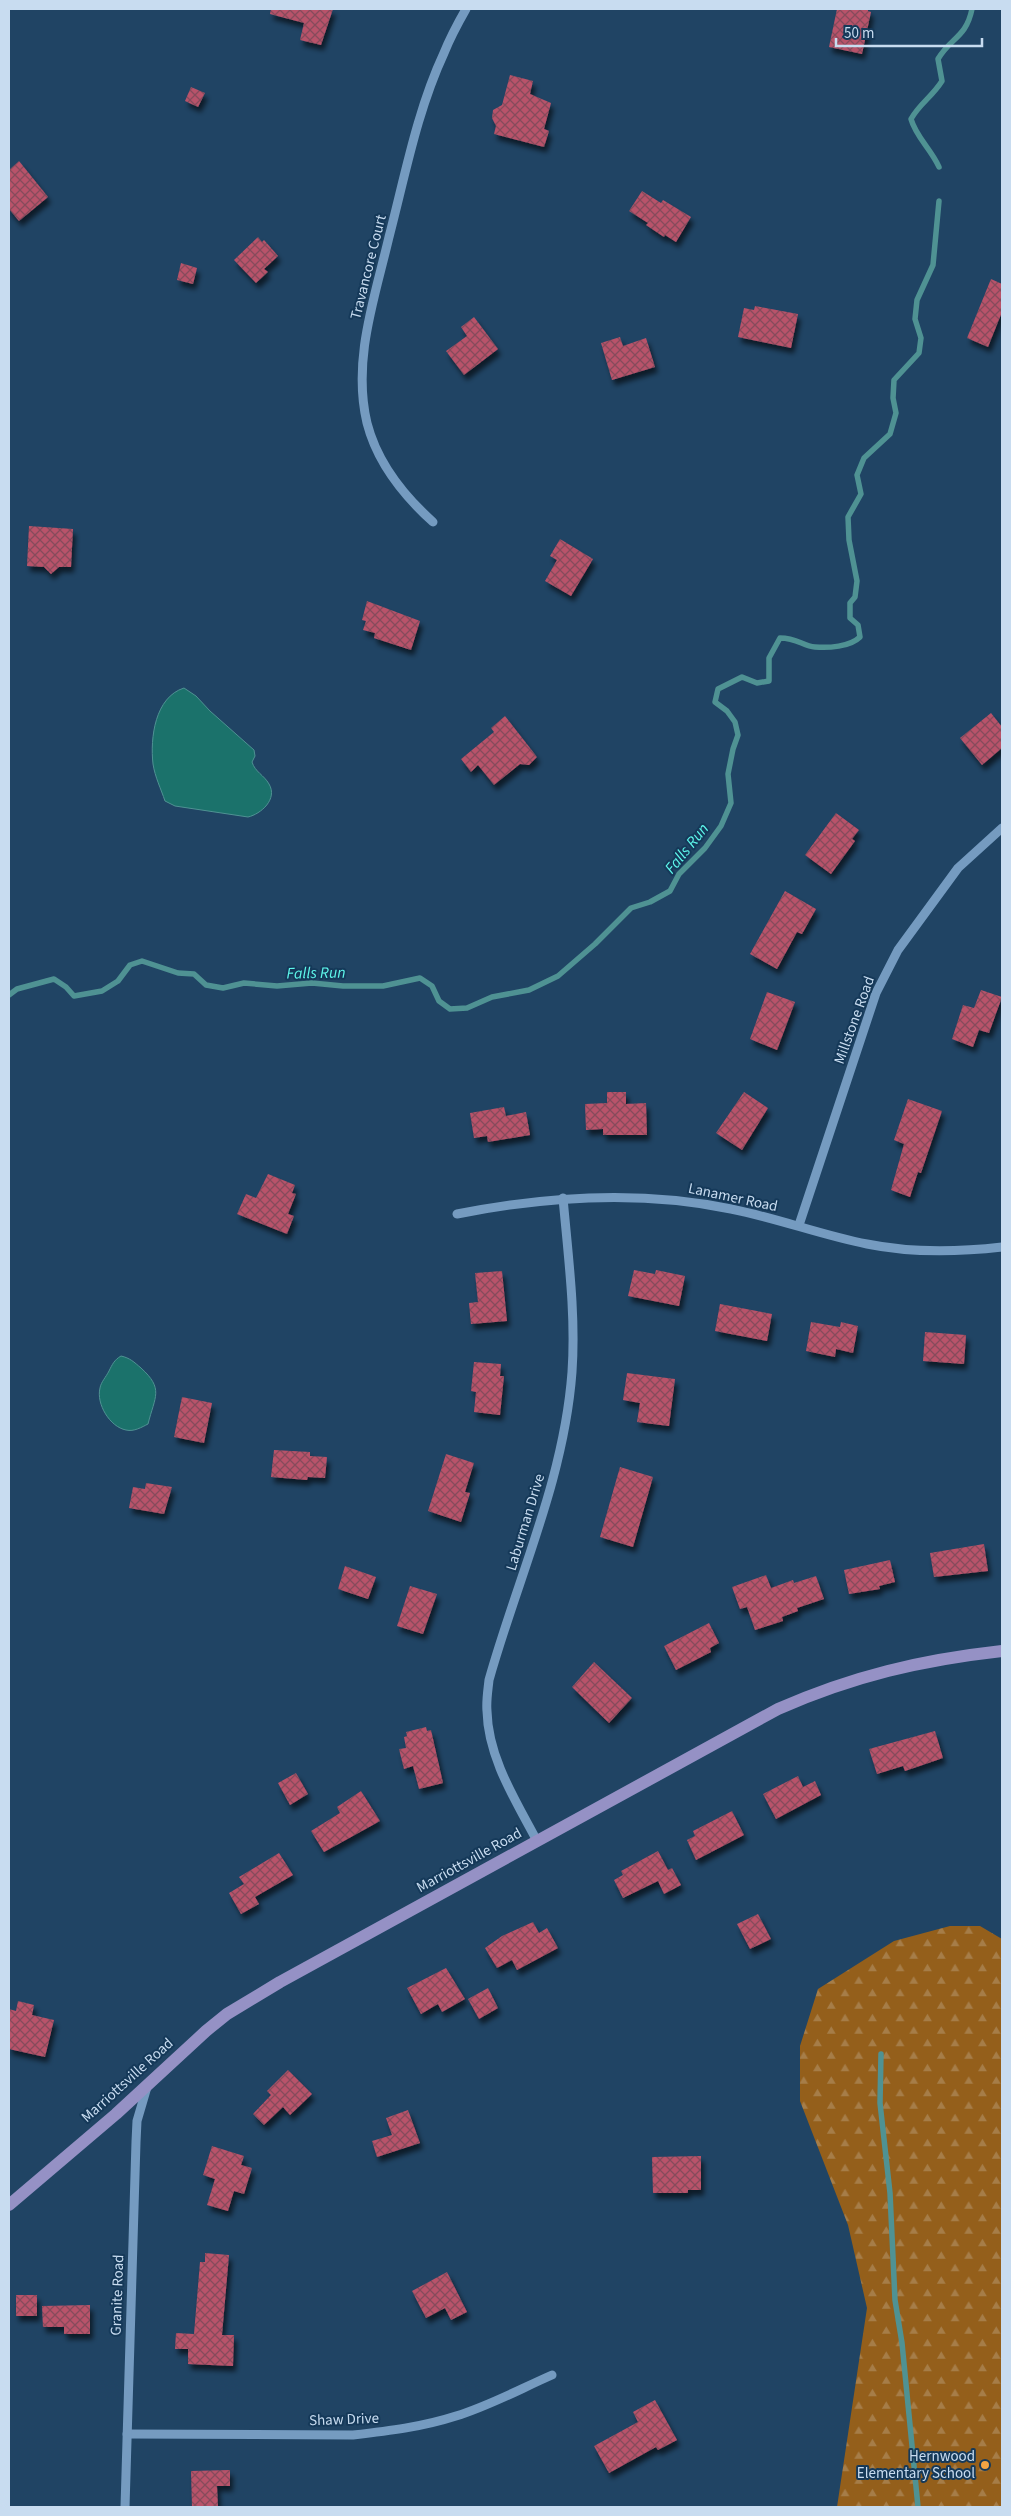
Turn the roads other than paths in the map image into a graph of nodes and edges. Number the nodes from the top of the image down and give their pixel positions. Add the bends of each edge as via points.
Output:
1 (466, 9) edge
2 (433, 522) dead end
3 (1002, 828) edge
4 (563, 1198) junction
5 (457, 1214) dead end
6 (799, 1226) junction
7 (1002, 1246) edge
8 (1002, 1651) edge
9 (537, 1842) junction
10 (148, 2085) junction
11 (9, 2204) edge
12 (552, 2375) dead end
13 (127, 2434) junction
14 (125, 2507) edge

1 - 2 street, Travancore Court via 443,53 412,148 372,306 362,372 368,425 381,455 394,482
3 - 6 street, Millstone Road via 958,868 898,950 876,993
4 - 5 street, Lanamer Road
4 - 6 street, Lanamer Road via 673,1199
4 - 9 street, Laburman Drive via 573,1316 572,1372 566,1416 548,1498 489,1680 487,1712 492,1744 502,1774
6 - 7 street, Lanamer Road via 867,1244 918,1250 972,1250
8 - 9 main road, Marriottsville Road via 897,1667 827,1688 751,1723
9 - 10 main road, Marriottsville Road via 227,2014
10 - 11 main road, Marriottsville Road
10 - 13 street, Granite Road via 136,2135
12 - 13 street, Shaw Drive via 458,2416 389,2431 353,2434
13 - 14 street, Granite Road

